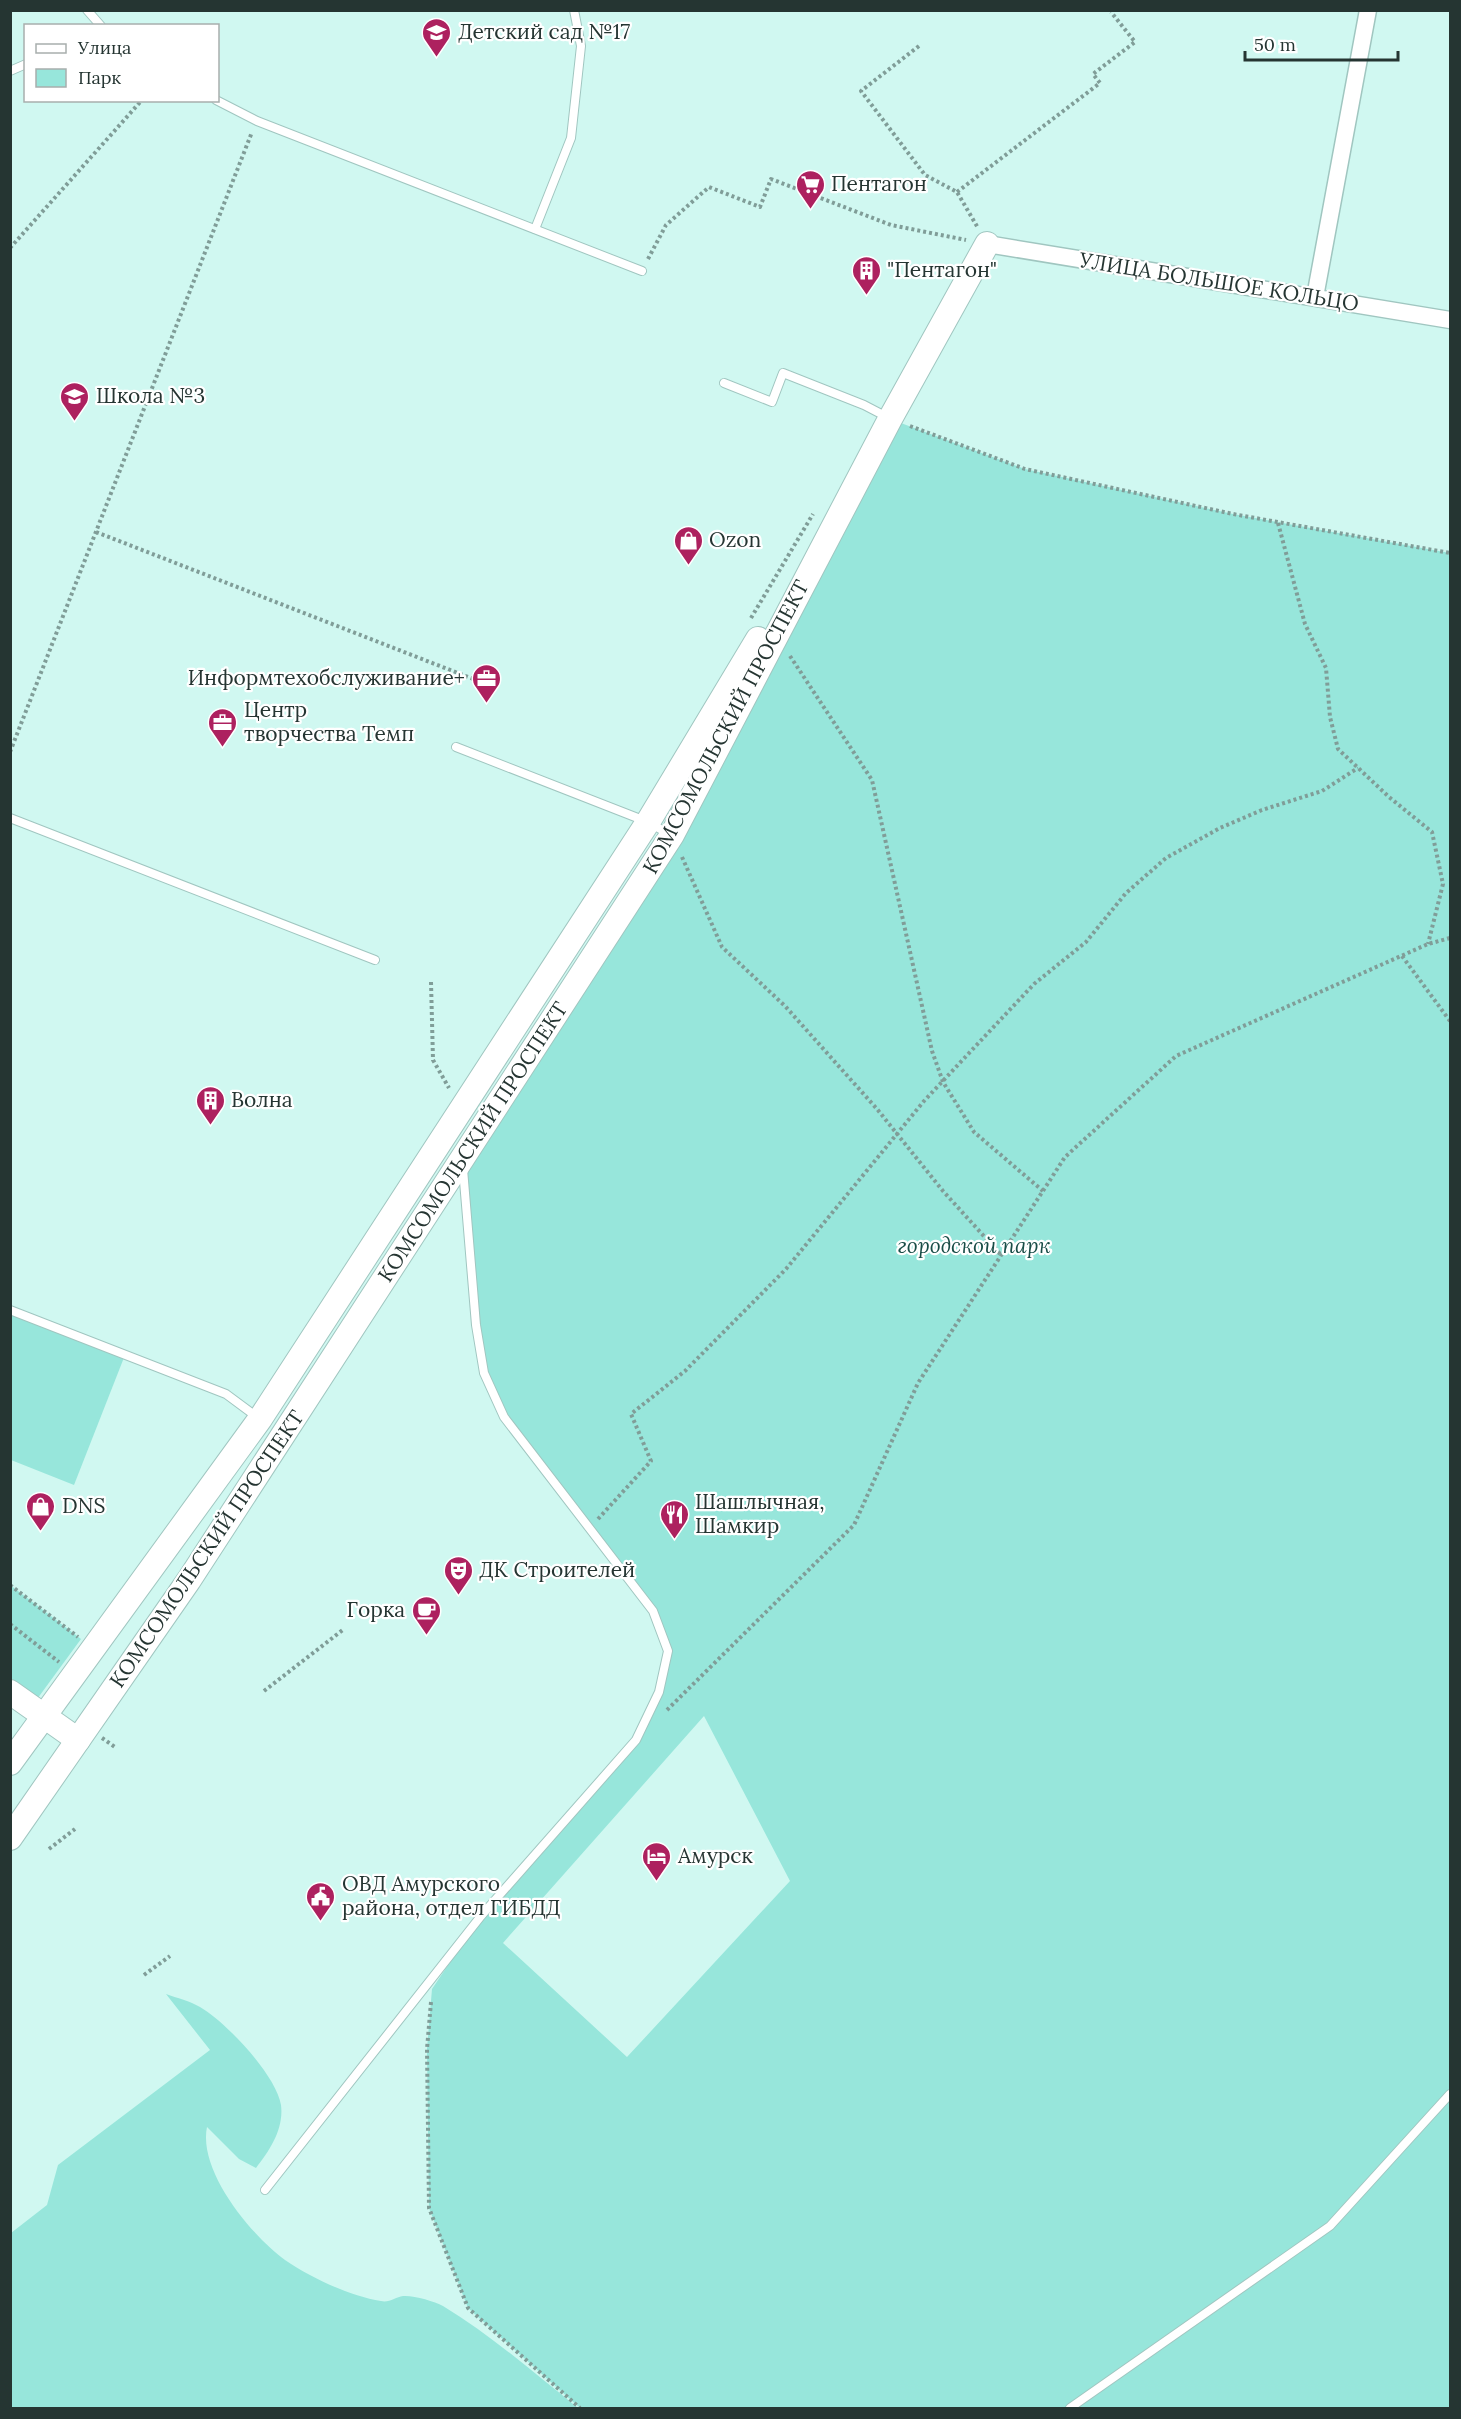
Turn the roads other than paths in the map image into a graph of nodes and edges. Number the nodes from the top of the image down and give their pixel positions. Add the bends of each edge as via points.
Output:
1 (87, 10) edge
2 (574, 10) edge
3 (1368, 10) edge
4 (99, 24) edge
5 (24, 65) edge
6 (10, 71) edge
7 (219, 102) edge
8 (535, 229) junction
9 (987, 244) joint
10 (642, 271) road end
11 (1315, 297) junction
12 (1450, 320) edge
13 (724, 383) dead end
14 (890, 419) junction
15 (456, 747) dead end
16 (10, 818) edge
17 (648, 822) junction
18 (672, 836) junction
19 (375, 960) dead end
20 (462, 1160) junction
21 (10, 1310) edge
22 (260, 1419) junction
23 (10, 1692) edge
24 (45, 1715) junction
25 (78, 1740) junction
26 (10, 1763) edge
27 (10, 1838) edge
28 (1450, 2094) edge
29 (265, 2190) dead end
30 (1070, 2409) edge

1 - 4 lane
2 - 8 lane via 581,46 571,138
3 - 11 street
5 - 6 lane
7 - 8 lane via 257,121
8 - 10 lane
9 - 11 street, УЛИЦА БОЛЬШОЕ КОЛЬЦО
9 - 14 street, КОМСОМОЛЬСКИЙ ПРОСПЕКТ
11 - 12 street, УЛИЦА БОЛЬШОЕ КОЛЬЦО
13 - 14 lane via 772,402 783,373
14 - 17 street, КОМСОМОЛЬСКИЙ ПРОСПЕКТ
14 - 18 street, КОМСОМОЛЬСКИЙ ПРОСПЕКТ
15 - 17 lane
16 - 19 lane
17 - 18 lane
17 - 22 street, КОМСОМОЛЬСКИЙ ПРОСПЕКТ
18 - 20 street, КОМСОМОЛЬСКИЙ ПРОСПЕКТ
20 - 25 street, КОМСОМОЛЬСКИЙ ПРОСПЕКТ via 189,1580
20 - 29 lane via 476,1326 484,1373 504,1417 653,1611 668,1651 659,1692 636,1740 481,1916
21 - 22 lane via 226,1394
22 - 24 street, КОМСОМОЛЬСКИЙ ПРОСПЕКТ
23 - 24 street
24 - 25 street
24 - 26 street, КОМСОМОЛЬСКИЙ ПРОСПЕКТ
25 - 27 street, КОМСОМОЛЬСКИЙ ПРОСПЕКТ
28 - 30 lane via 1330,2226

